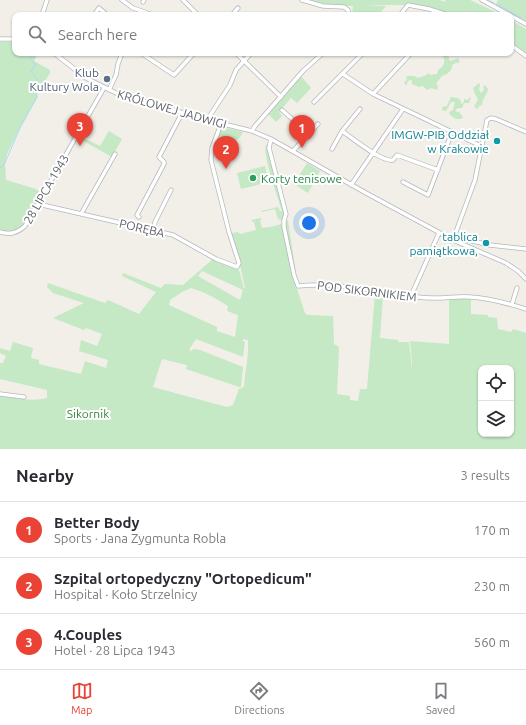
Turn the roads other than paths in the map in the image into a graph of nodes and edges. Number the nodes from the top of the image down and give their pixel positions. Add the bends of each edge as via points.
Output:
1 (47, 0) edge
2 (122, 0) edge
3 (183, 0) edge
4 (302, 0) edge
5 (482, 0) edge
6 (238, 8) dead end
7 (43, 12) edge
8 (96, 12) edge
9 (104, 12) edge
10 (136, 12) edge
11 (195, 12) edge
12 (235, 12) edge
13 (348, 12) edge
14 (402, 12) edge
15 (436, 12) edge
16 (504, 12) edge
17 (514, 17) edge
18 (526, 24) edge
19 (0, 38) edge
20 (12, 39) edge
21 (514, 47) edge
22 (58, 56) edge
23 (121, 56) edge
24 (146, 56) edge
25 (191, 56) edge
26 (239, 56) edge
27 (248, 56) edge
28 (320, 56) edge
29 (360, 56) edge
30 (408, 56) edge
31 (526, 56) edge
32 (244, 60) junction
33 (343, 74) junction
34 (104, 88) junction
35 (109, 90) junction
36 (373, 94) junction
37 (281, 97) junction
38 (314, 102) dead end
39 (360, 109) dead end
40 (403, 109) junction
41 (282, 110) dead end
42 (182, 113) junction
43 (207, 120) junction
44 (221, 124) junction
45 (318, 124) dead end
46 (252, 131) junction
47 (342, 131) junction
48 (452, 132) junction
49 (526, 132) edge
50 (309, 134) junction
51 (270, 141) junction
52 (481, 146) junction
53 (332, 149) dead end
54 (293, 151) junction
55 (374, 153) junction
56 (115, 154) dead end
57 (438, 170) junction
58 (402, 182) dead end
59 (352, 185) junction
60 (171, 190) dead end
61 (38, 204) junction
62 (81, 214) junction
63 (139, 218) dead end
64 (154, 230) junction
65 (0, 232) edge
66 (439, 233) junction
67 (459, 238) dead end
68 (453, 240) junction
69 (526, 249) edge
70 (526, 279) edge
71 (517, 288) dead end
72 (411, 296) junction
73 (512, 304) junction
74 (526, 309) edge
75 (0, 394) edge
76 (24, 397) dead end

1 - 7 street
2 - 10 street
3 - 11 street
4 - 13 street via 323,6 344,7
5 - 16 street
6 - 12 street
8 - 9 street via 99,8
14 - 15 street via 408,5
17 - 18 street
19 - 20 street
21 - 31 street
22 - 34 street, KRÓLOWEJ JADWIGI via 86,78
23 - 35 street
24 - 25 street via 174,75
26 - 32 street
27 - 32 street
28 - 37 street
29 - 33 street
30 - 36 street
32 - 37 street
32 - 43 street
33 - 36 street
33 - 38 street
34 - 35 street, KRÓLOWEJ JADWIGI
34 - 61 street, 28 LIPCA 1943
35 - 42 street, KRÓLOWEJ JADWIGI
36 - 40 street
37 - 46 street
39 - 47 street
40 - 48 street
40 - 55 street
41 - 50 street
42 - 43 street, KRÓLOWEJ JADWIGI
42 - 63 street via 159,157 164,164 137,215
43 - 44 street, KRÓLOWEJ JADWIGI
44 - 46 street, KRÓLOWEJ JADWIGI
44 - 64 street, PORĘBA via 212,148 211,160 239,266 235,267 216,259 173,235
45 - 50 street
46 - 51 street, KRÓLOWEJ JADWIGI
47 - 53 street
47 - 55 street
48 - 52 street
48 - 57 street
49 - 52 street via 489,118
50 - 54 street
51 - 54 street, KRÓLOWEJ JADWIGI
51 - 72 street, POD SIKORNIKIEM via 269,148 286,214 284,228 298,286 333,285
52 - 68 street via 475,180
54 - 59 street, KRÓLOWEJ JADWIGI
55 - 57 street via 389,161 397,155
55 - 59 street
56 - 62 street
57 - 58 street via 428,195
59 - 66 street, KRÓLOWEJ JADWIGI
60 - 64 street via 155,222
61 - 62 street, PORĘBA
61 - 65 street, 28 LIPCA 1943 via 22,229 12,233
62 - 64 street, PORĘBA
66 - 68 street, KRÓLOWEJ JADWIGI
66 - 72 street
67 - 69 street
68 - 70 street, KRÓLOWEJ JADWIGI via 506,263
71 - 73 street
72 - 73 street, POD SIKORNIKIEM via 435,299 469,297
73 - 74 street, POD SIKORNIKIEM
75 - 76 street

